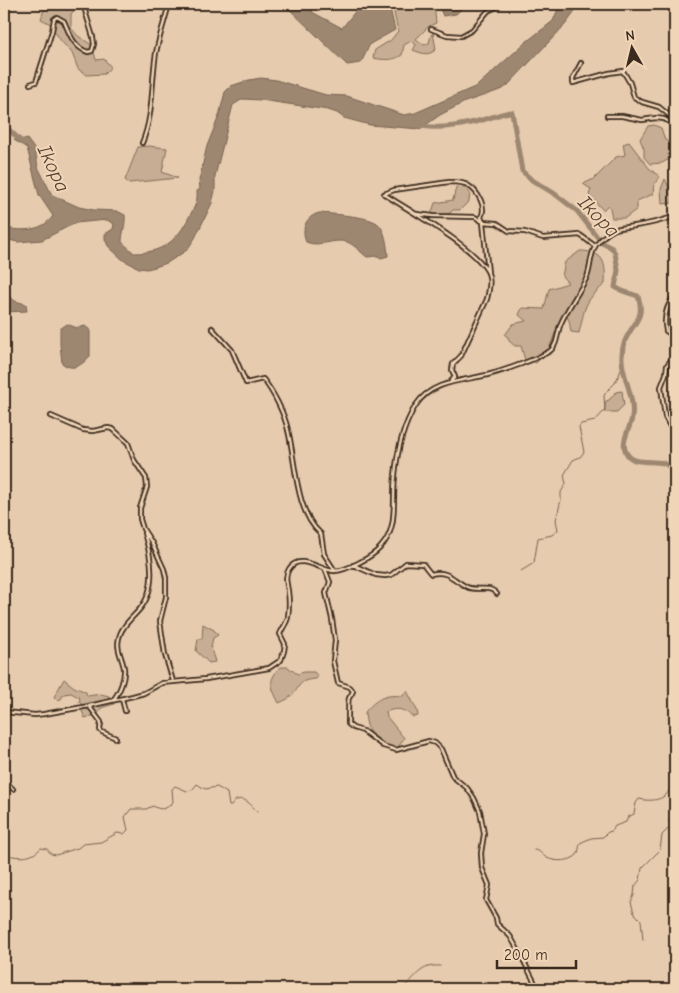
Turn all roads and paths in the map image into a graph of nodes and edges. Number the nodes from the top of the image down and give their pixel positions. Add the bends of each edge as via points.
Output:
1 (83, 4) edge
2 (169, 4) edge
3 (502, 4) edge
4 (431, 29) dead end
5 (581, 63) dead end
6 (30, 84) dead end
7 (607, 116) dead end
8 (675, 120) edge
9 (675, 125) edge
10 (142, 143) dead end
11 (416, 213) junction
12 (675, 216) edge
13 (483, 222) junction
14 (595, 246) junction
15 (488, 273) junction
16 (675, 295) edge
17 (212, 328) dead end
18 (675, 337) edge
19 (675, 355) edge
20 (450, 382) junction
21 (51, 416) dead end
22 (675, 451) edge
23 (143, 529) junction
24 (352, 565) junction
25 (325, 570) junction
26 (335, 571) junction
27 (497, 594) dead end
28 (173, 681) junction
29 (122, 699) junction
30 (112, 701) junction
31 (89, 706) junction
32 (125, 711) dead end
33 (4, 712) edge
34 (116, 738) dead end
35 (4, 780) edge
36 (13, 789) dead end
37 (538, 989) edge

1 - 6 street via 93,37 92,51 80,48 67,31 64,21 57,17 36,82
2 - 10 street via 156,52 151,107
3 - 4 street via 488,11 472,30 462,36
5 - 8 street via 573,78 574,84 623,71 634,97 659,107
7 - 9 street via 664,119
11 - 13 street via 476,217
11 - 13 street via 384,194 458,182 468,185 483,206
11 - 15 street via 472,253
12 - 14 street via 614,229
13 - 14 street via 491,221 509,231 543,238 580,236
13 - 15 street
14 - 20 street via 586,278 561,323 554,347 534,359 504,370
15 - 20 street via 487,299 461,356 453,364 455,377
16 - 18 street via 665,312 666,331
17 - 26 street via 232,350 246,383 263,379 271,390 288,428 304,506 314,528 321,534 324,554
19 - 22 street via 667,365 661,387 665,417 673,432
20 - 24 street via 430,391 417,403 405,426 395,476 390,535 380,549 366,560
21 - 23 street via 83,430 113,429 128,443 147,482 140,508
23 - 28 street via 159,557 166,578 166,597 160,621
23 - 30 street via 150,561 150,588 147,600 119,636 118,646 124,668 120,692
24 - 26 street
24 - 27 street via 385,576 406,563 423,564 431,574 446,574 467,587 491,589
25 - 26 street
25 - 28 street via 312,563 293,565 289,569 286,576 288,619 280,634 285,644 281,660 269,668
25 - 37 street via 330,582 326,594 335,640 333,661 338,683 353,691 348,703 348,724 383,746 396,750 429,741 441,749 453,777 467,788 480,811 484,834 482,868 489,884 486,900 497,924 510,936
28 - 29 street
29 - 30 street
29 - 32 street
30 - 31 street
31 - 33 street via 35,715
31 - 34 street via 100,722 102,732
35 - 36 street

